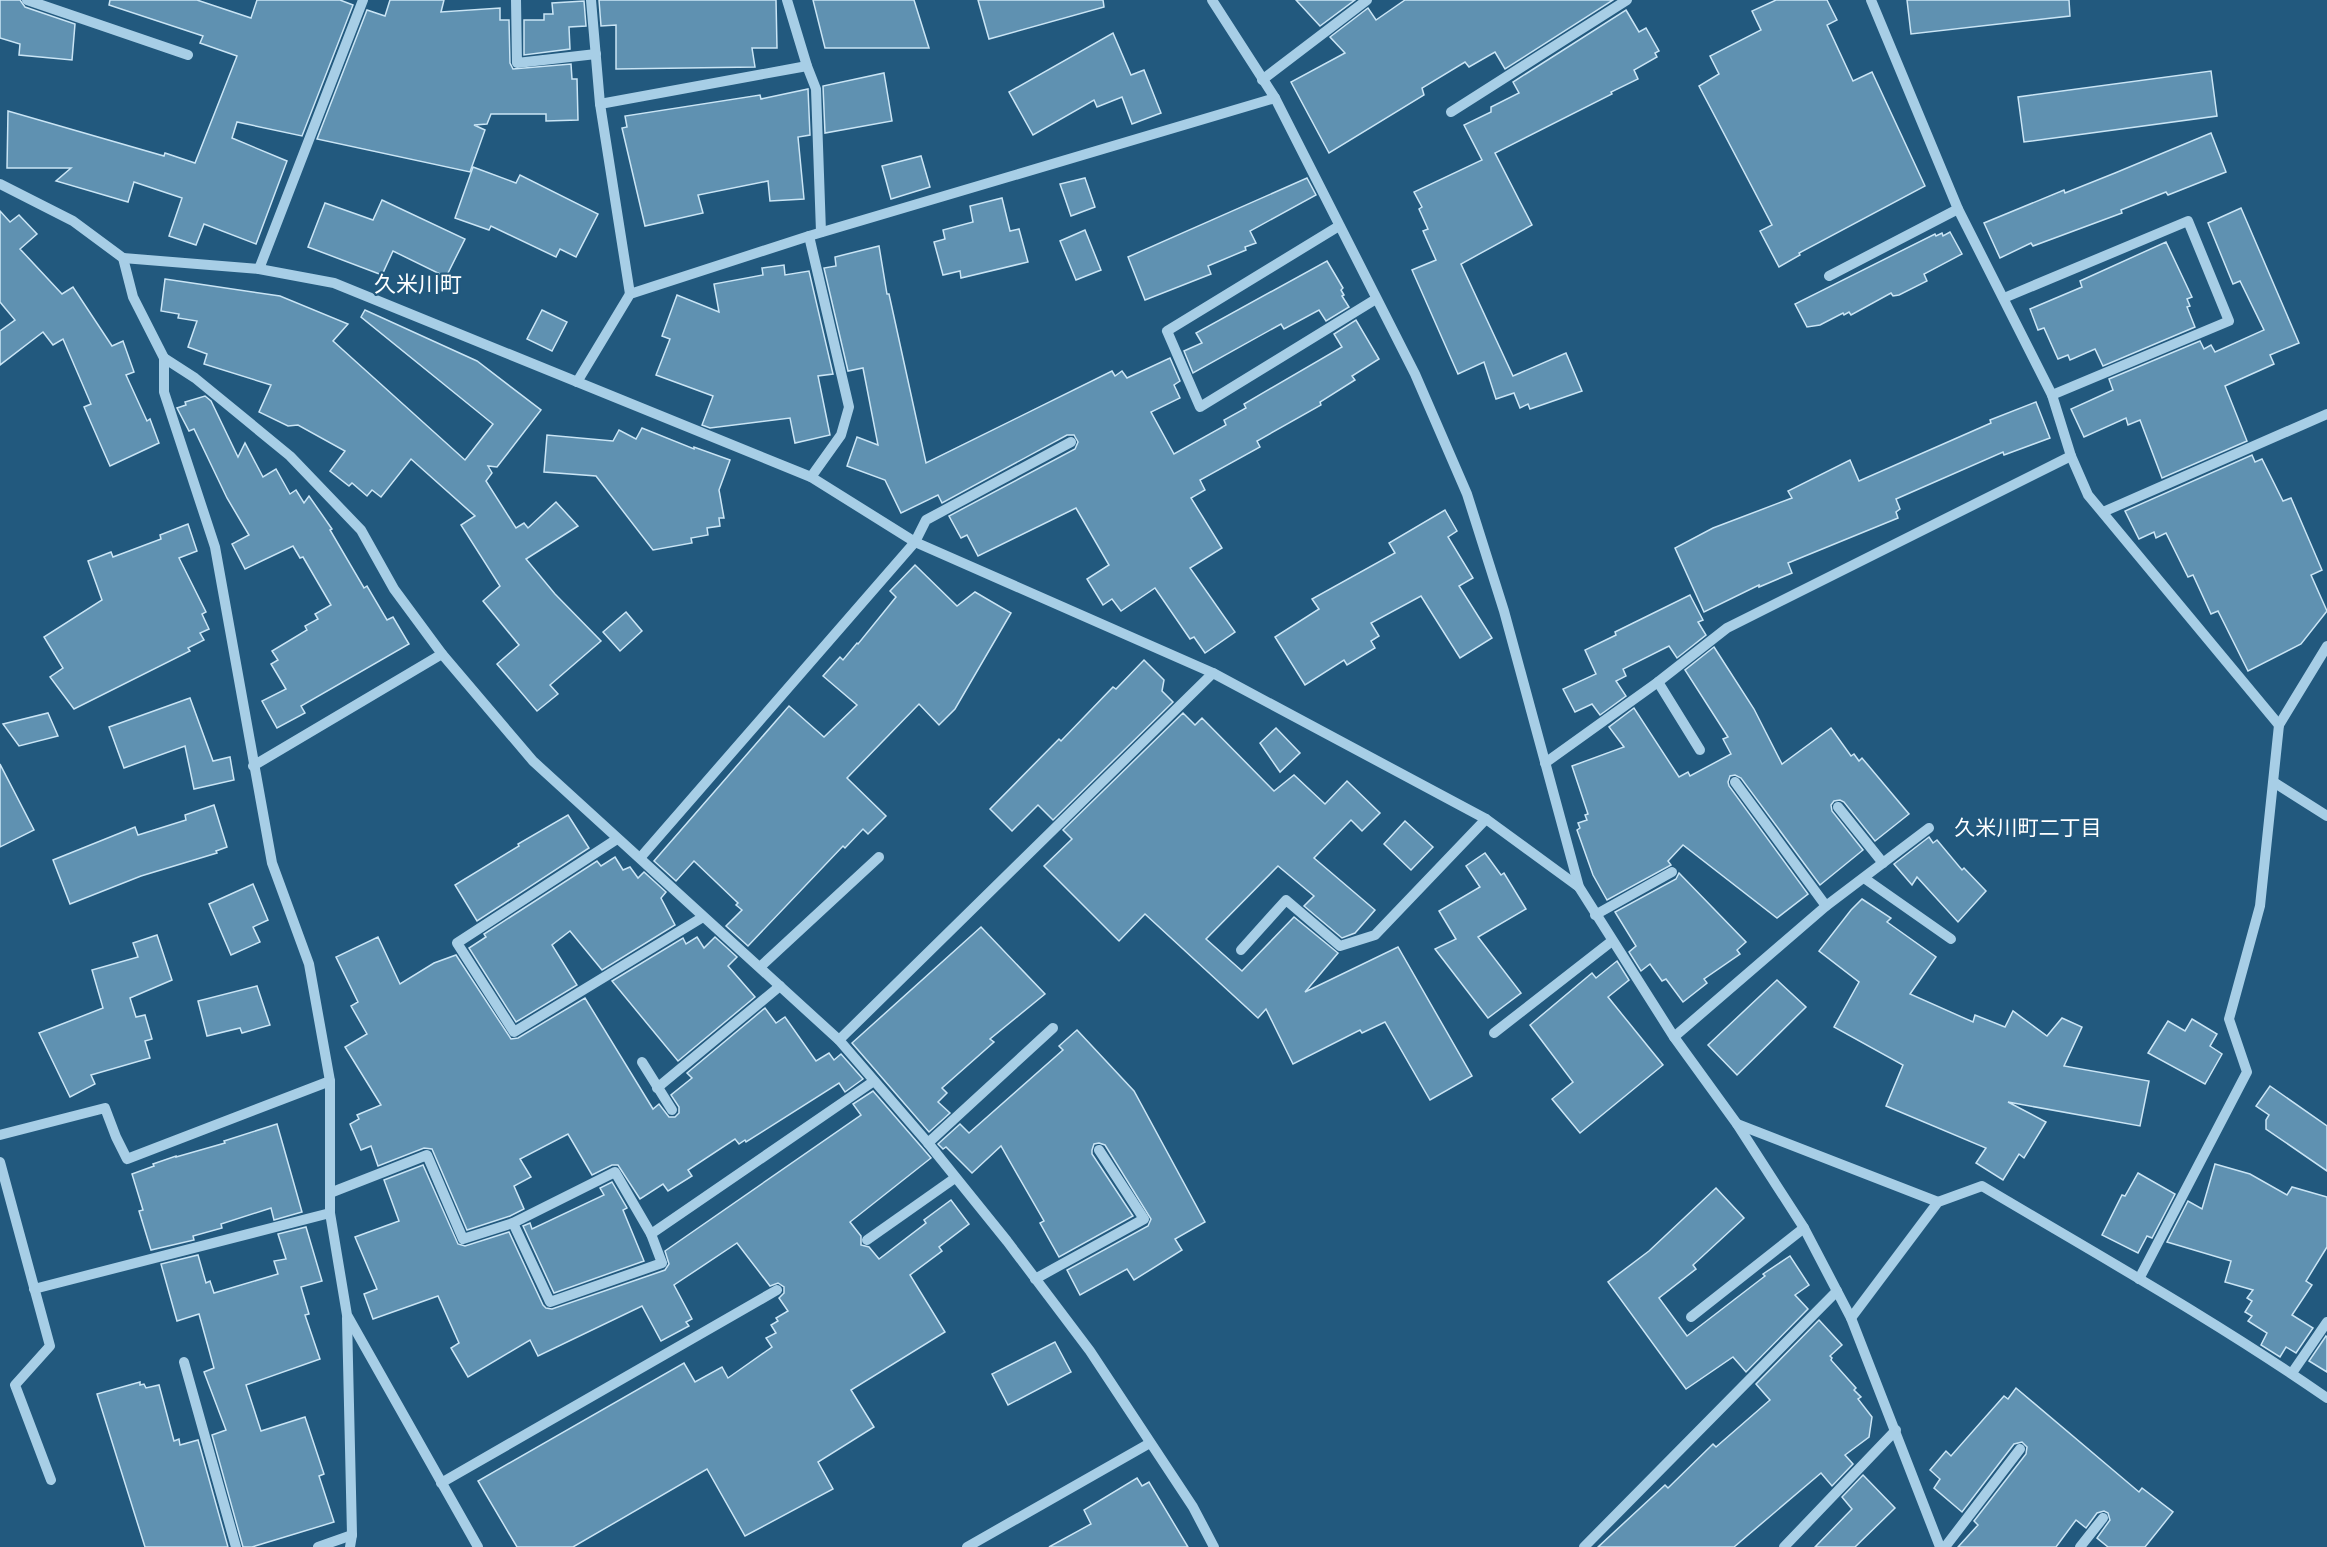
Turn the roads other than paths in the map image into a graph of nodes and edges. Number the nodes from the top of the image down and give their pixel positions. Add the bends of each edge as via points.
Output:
1 (27, 0) edge
2 (363, 0) edge
3 (516, 0) edge
4 (591, 0) edge
5 (787, 0) edge
6 (1212, 0) edge
7 (1367, 0) edge
8 (1627, 0) edge
9 (1871, 0) edge
10 (596, 54) junction
11 (188, 55) dead end
12 (807, 66) junction
13 (1262, 80) junction
14 (1275, 98) junction
15 (600, 104) junction
16 (1451, 112) dead end
17 (0, 184) edge
18 (1959, 209) junction
19 (1339, 226) junction
20 (821, 232) junction
21 (809, 236) junction
22 (123, 258) junction
23 (259, 270) junction
24 (1829, 276) dead end
25 (630, 294) junction
26 (2004, 298) junction
27 (1376, 299) junction
28 (164, 358) junction
29 (577, 382) junction
30 (2052, 394) junction
31 (2327, 414) edge
32 (1071, 442) dead end
33 (2071, 456) junction
34 (811, 477) junction
35 (2103, 512) junction
36 (915, 542) junction
37 (2327, 646) edge
38 (442, 654) junction
39 (1213, 673) junction
40 (1658, 682) junction
41 (2279, 725) junction
42 (1700, 750) dead end
43 (1545, 763) junction
44 (253, 766) junction
45 (1735, 782) dead end
46 (2275, 783) junction
47 (1838, 807) dead end
48 (2327, 816) edge
49 (1486, 819) junction
50 (1929, 828) dead end
51 (617, 839) junction
52 (879, 857) dead end
53 (640, 858) junction
54 (1883, 863) junction
55 (1672, 872) dead end
56 (1864, 878) junction
57 (1579, 887) junction
58 (1826, 906) junction
59 (1595, 915) junction
60 (703, 917) junction
61 (1951, 939) dead end
62 (1612, 941) junction
63 (1241, 950) dead end
64 (760, 967) junction
65 (780, 986) junction
66 (1053, 1028) dead end
67 (1494, 1033) dead end
68 (1674, 1037) junction
69 (839, 1040) junction
70 (642, 1062) dead end
71 (330, 1081) junction
72 (874, 1081) junction
73 (657, 1088) junction
74 (672, 1110) dead end
75 (1737, 1124) junction
76 (0, 1135) edge
77 (928, 1143) junction
78 (1099, 1150) dead end
79 (0, 1162) edge
80 (955, 1178) junction
81 (330, 1193) junction
82 (1938, 1202) junction
83 (330, 1214) junction
84 (513, 1223) junction
85 (1804, 1228) junction
86 (651, 1234) junction
87 (867, 1240) dead end
88 (1035, 1279) junction
89 (2139, 1279) junction
90 (34, 1289) junction
91 (777, 1290) dead end
92 (1837, 1291) junction
93 (347, 1315) junction
94 (1691, 1317) dead end
95 (1851, 1318) junction
96 (2327, 1322) edge
97 (184, 1362) dead end
98 (2292, 1373) junction
99 (2327, 1398) edge
100 (1896, 1430) junction
101 (1150, 1443) junction
102 (2020, 1449) dead end
103 (51, 1480) dead end
104 (441, 1483) junction
105 (2103, 1518) dead end
106 (352, 1535) junction
107 (236, 1547) edge
108 (318, 1547) edge
109 (350, 1547) edge
110 (478, 1547) edge
111 (967, 1547) edge
112 (1214, 1547) edge
113 (1584, 1547) edge
114 (1785, 1547) edge
115 (1942, 1547) edge
116 (2080, 1547) edge

1 - 11 street
2 - 23 street
3 - 10 street via 517,63
4 - 10 street
5 - 12 street
6 - 13 street
7 - 13 street
8 - 16 street
9 - 18 street
10 - 15 street
12 - 15 street
12 - 20 street via 816,89
13 - 14 street
14 - 19 street
14 - 20 street
15 - 25 street
17 - 22 street via 73,221
18 - 24 street
18 - 26 street
19 - 27 street
19 - 27 street via 1167,331 1200,407
20 - 21 street
21 - 25 street
21 - 34 street via 849,407 842,435
22 - 23 street
22 - 28 street via 133,297
23 - 29 street via 334,283
25 - 29 street
26 - 30 street
26 - 30 street via 2188,221 2229,321
27 - 43 street via 1415,374 1467,494
28 - 38 street via 195,378 290,456 361,530 394,589
28 - 44 street via 164,392 215,547
29 - 34 street
30 - 33 street
31 - 35 street
32 - 36 street via 926,520
33 - 35 street via 2088,495
33 - 40 street via 1728,628
34 - 36 street
35 - 41 street
36 - 39 street
36 - 53 street
37 - 41 street
38 - 44 street
38 - 51 street via 533,761
39 - 49 street
39 - 69 street
40 - 42 street
40 - 43 street
41 - 46 street
43 - 57 street
44 - 71 street via 272,863 309,964
45 - 58 street
46 - 48 street
46 - 89 street via 2260,906 2229,1019 2247,1072
47 - 54 street
49 - 57 street
49 - 63 street via 1375,935 1340,946 1286,900
50 - 54 street
51 - 53 street
51 - 60 street via 457,943 514,1032
52 - 64 street
53 - 60 street
54 - 56 street
55 - 59 street
56 - 58 street
56 - 61 street
57 - 59 street
58 - 68 street
59 - 62 street
60 - 64 street
62 - 67 street
62 - 68 street
64 - 65 street
65 - 69 street
65 - 73 street
66 - 77 street
68 - 75 street
69 - 72 street
70 - 73 street
71 - 76 street via 127,1159 105,1108
71 - 81 street
72 - 77 street
72 - 86 street
73 - 74 street
75 - 82 street
75 - 85 street
77 - 80 street
78 - 88 street via 1144,1219
79 - 90 street
80 - 87 street
80 - 88 street
81 - 83 street
81 - 84 street via 427,1155 463,1239
82 - 89 street via 1982,1186
82 - 95 street
83 - 90 street
83 - 93 street
84 - 86 street via 615,1172
84 - 86 street via 550,1302 662,1263
85 - 92 street
85 - 94 street
88 - 101 street via 1090,1351
89 - 98 street
90 - 103 street via 50,1346 15,1384
91 - 104 street
92 - 95 street
92 - 113 street
93 - 104 street
93 - 106 street
95 - 100 street
96 - 98 street
97 - 107 street
98 - 99 street
100 - 114 street
100 - 115 street
101 - 111 street
101 - 112 street via 1193,1507
102 - 115 street
104 - 110 street
105 - 116 street
106 - 108 street
106 - 109 street

